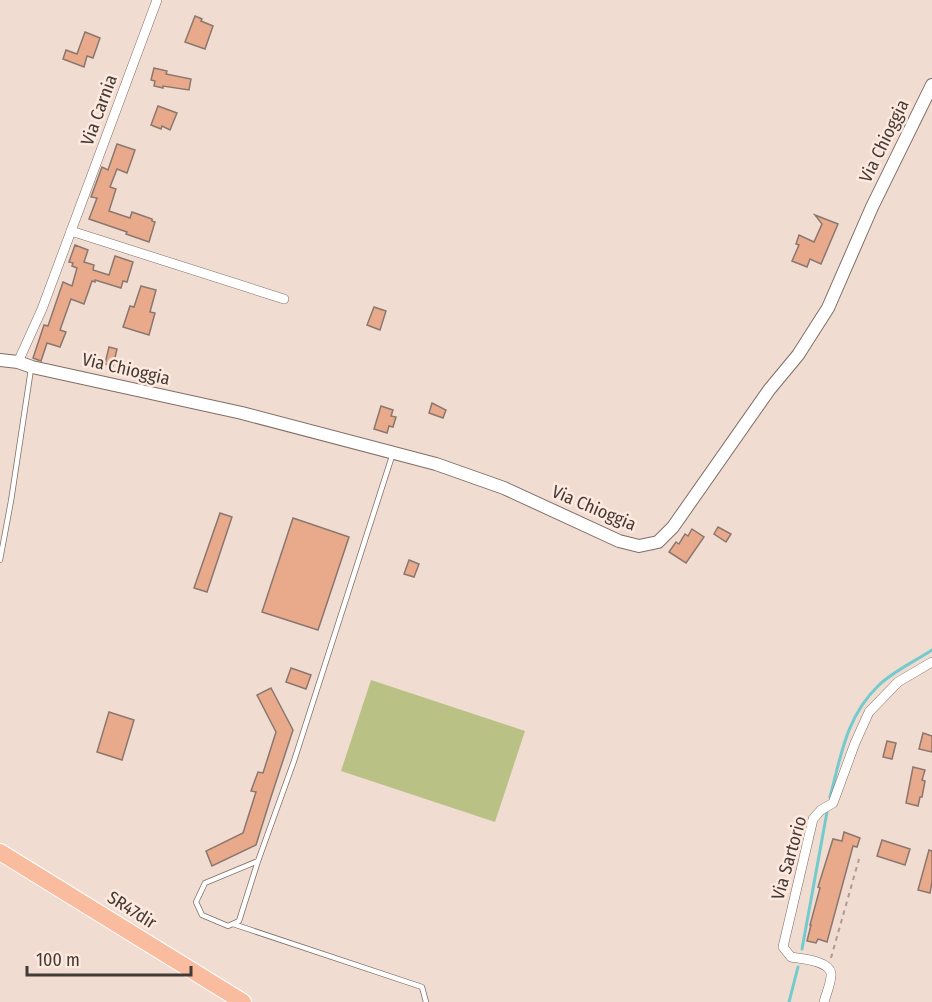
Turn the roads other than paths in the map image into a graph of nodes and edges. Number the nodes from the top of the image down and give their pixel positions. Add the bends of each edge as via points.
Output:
1 (157, 0) edge
2 (932, 85) edge
3 (71, 231) junction
4 (284, 299) dead end
5 (0, 360) edge
6 (18, 362) junction
7 (32, 367) junction
8 (393, 453) junction
9 (0, 560) edge
10 (932, 662) edge
11 (0, 852) edge
12 (258, 861) junction
13 (233, 924) junction
14 (243, 1002) edge
15 (426, 1002) edge
16 (824, 1002) edge

1 - 3 street, Via Carnia
2 - 8 street, Via Chioggia via 828,308 798,355 673,527 658,542 639,546 619,541 504,488
3 - 4 street
3 - 6 street, Via Carnia
5 - 6 street, Via Chioggia
6 - 7 street, Via Chioggia
7 - 8 street, Via Chioggia via 242,413
7 - 9 lane
8 - 12 lane
10 - 16 street, Via Sartorio via 898,682 869,712 833,803 813,819 783,947 790,957 821,962 828,967 831,974
11 - 14 highway, SR47dir / SR47dir
12 - 13 lane via 239,921
12 - 13 lane via 206,883 196,902 202,915 228,926
13 - 15 lane via 422,987

